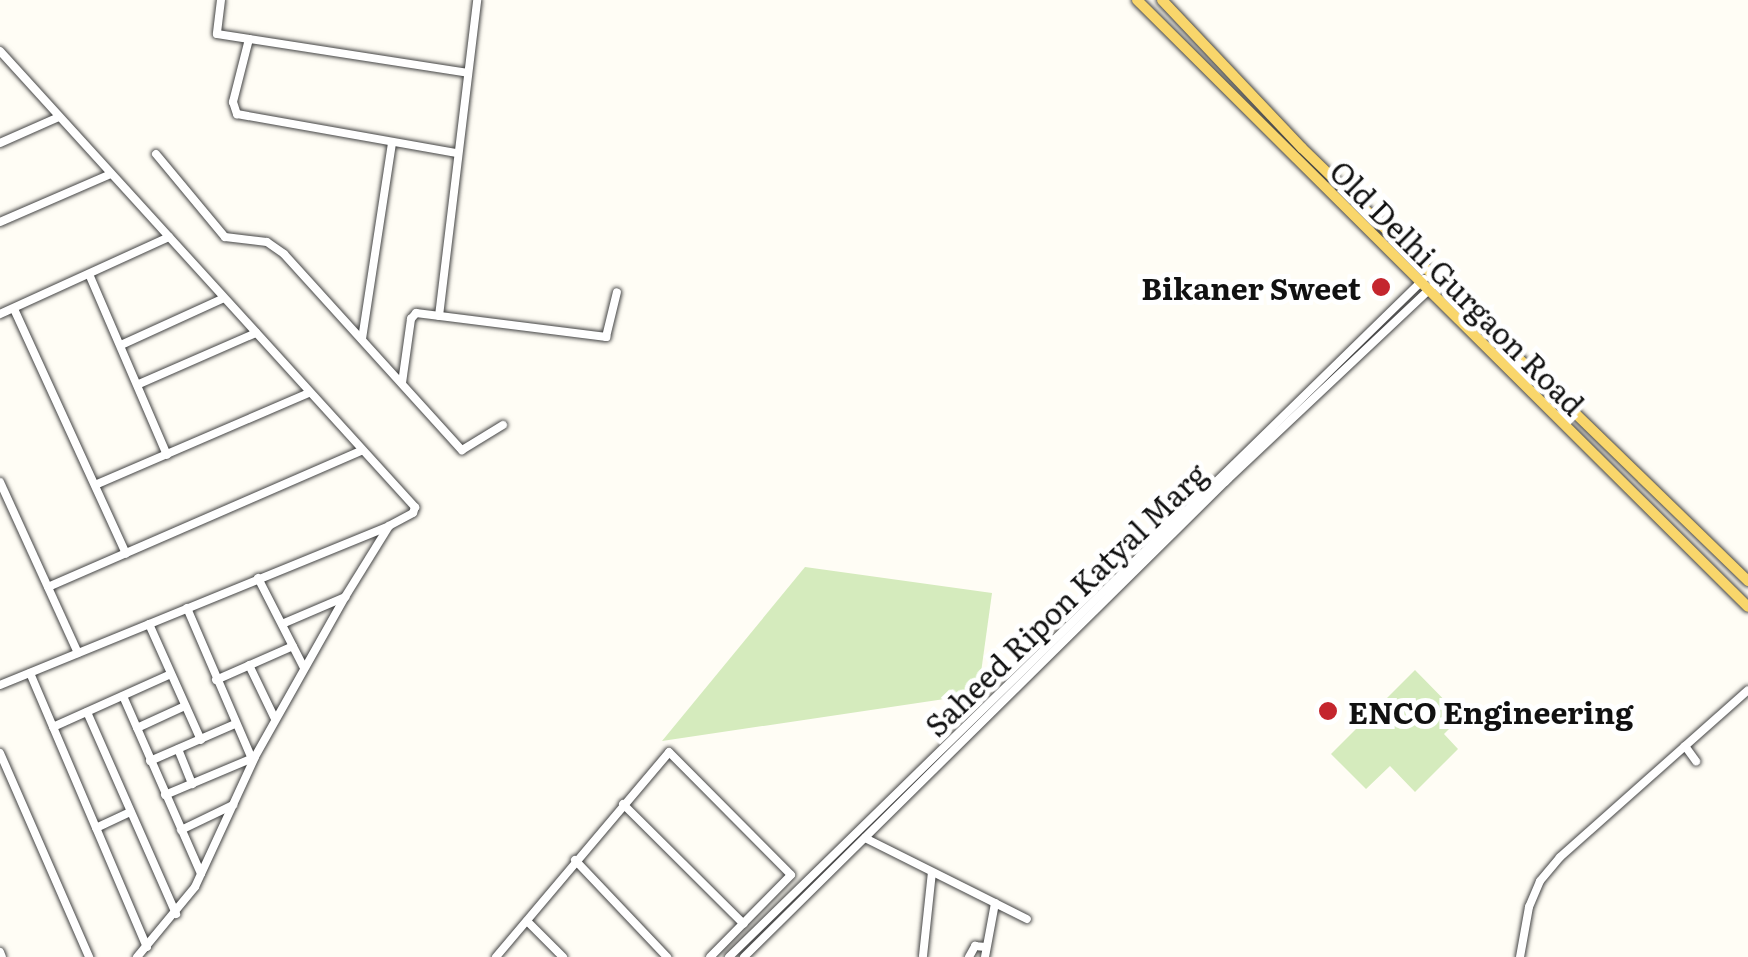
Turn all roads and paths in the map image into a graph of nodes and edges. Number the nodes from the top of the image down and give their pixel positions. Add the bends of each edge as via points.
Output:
1 (221, 0) edge
2 (477, 0) edge
3 (1136, 0) edge
4 (1162, 0) edge
5 (249, 39) junction
6 (1, 55) edge
7 (468, 73) junction
8 (60, 118) junction
9 (392, 142) junction
10 (0, 143) edge
11 (456, 153) junction
12 (156, 154) dead end
13 (112, 174) junction
14 (0, 222) edge
15 (169, 237) junction
16 (89, 274) junction
17 (1434, 276) junction
18 (1423, 288) junction
19 (617, 292) dead end
20 (224, 298) junction
21 (14, 309) junction
22 (0, 314) edge
23 (439, 316) junction
24 (256, 333) junction
25 (362, 339) junction
26 (121, 345) junction
27 (402, 383) junction
28 (139, 384) junction
29 (309, 393) junction
30 (503, 425) dead end
31 (360, 451) junction
32 (167, 455) junction
33 (0, 482) edge
34 (95, 485) junction
35 (388, 526) junction
36 (126, 554) junction
37 (258, 578) junction
38 (1748, 581) edge
39 (48, 587) junction
40 (345, 597) junction
41 (1748, 607) edge
42 (187, 608) junction
43 (148, 624) junction
44 (282, 624) junction
45 (293, 646) junction
46 (78, 653) junction
47 (249, 665) junction
48 (304, 668) junction
49 (30, 673) junction
50 (171, 674) junction
51 (216, 680) junction
52 (0, 686) edge
53 (1748, 690) edge
54 (1006, 691) junction
55 (123, 696) junction
56 (185, 706) junction
57 (87, 712) junction
58 (276, 720) junction
59 (235, 724) junction
60 (53, 727) junction
61 (136, 728) junction
62 (201, 740) junction
63 (1685, 746) junction
64 (178, 749) junction
65 (0, 753) edge
66 (254, 758) junction
67 (150, 761) junction
68 (1696, 761) dead end
69 (192, 784) junction
70 (165, 795) junction
71 (623, 804) junction
72 (234, 805) junction
73 (132, 812) junction
74 (96, 828) junction
75 (181, 830) junction
76 (865, 838) junction
77 (576, 860) junction
78 (932, 872) junction
79 (201, 874) junction
80 (810, 886) junction
81 (996, 902) junction
82 (176, 914) junction
83 (1027, 919) dead end
84 (526, 921) junction
85 (744, 924) junction
86 (146, 947) junction
87 (986, 952) edge
88 (88, 956) edge
89 (923, 956) edge
90 (136, 957) edge
91 (496, 957) edge
92 (563, 957) edge
93 (666, 957) edge
94 (710, 957) edge
95 (730, 957) edge
96 (744, 957) edge
97 (969, 957) edge
98 (1520, 957) edge

1 - 5 street via 217,34
2 - 7 street
3 - 18 main road, Old Delhi Gurgaon Road
4 - 17 main road, Old Delhi Gurgaon Road
5 - 7 street
5 - 9 street via 233,102 237,114
6 - 8 street
7 - 11 street
8 - 10 street
8 - 13 street
9 - 11 street
9 - 25 street
11 - 23 street
12 - 25 street via 225,236 276,246
13 - 14 street
13 - 15 street
15 - 16 street
15 - 20 street
16 - 21 street
16 - 26 street
17 - 18 street, Saheed Ripon Katyal Marg
17 - 38 main road, Old Delhi Gurgaon Road
18 - 41 main road, Old Delhi Gurgaon Road
18 - 54 street, Saheed Ripon Katyal Marg
19 - 23 street via 606,337
20 - 24 street
20 - 26 street
21 - 22 street
21 - 34 street
23 - 27 street via 413,315
24 - 28 street
24 - 29 street
25 - 27 street
26 - 28 street
27 - 30 street via 462,450
28 - 32 street
29 - 31 street
29 - 32 street
31 - 35 street via 415,507
31 - 36 street
32 - 34 street
33 - 39 street
34 - 36 street
35 - 37 street
35 - 40 street
36 - 39 street
37 - 42 street
37 - 44 street
39 - 46 street
40 - 44 street
40 - 48 street
42 - 43 street
42 - 51 street
43 - 46 street
43 - 50 street
44 - 45 street
45 - 47 street
45 - 48 street
46 - 49 street
47 - 51 street
47 - 58 street
48 - 58 street
49 - 52 street
49 - 60 street
50 - 55 street
50 - 56 street
51 - 59 street
53 - 63 street
54 - 76 street, Saheed Ripon Katyal Marg
54 - 80 street, Saheed Ripon Katyal Marg
55 - 57 street
55 - 61 street
56 - 61 street
56 - 62 street
57 - 60 street
57 - 73 street
58 - 66 street
59 - 62 street
59 - 66 street
60 - 74 street
61 - 67 street
62 - 64 street
63 - 68 street
63 - 98 street via 1540,881
64 - 67 street
64 - 69 street
65 - 88 street
66 - 69 street
66 - 72 street
67 - 70 street
69 - 70 street
70 - 75 street
71 - 77 street
71 - 85 street
71 - 85 street via 666,753 676,754 792,875
72 - 75 street
72 - 79 street
73 - 74 street
73 - 82 street
74 - 86 street
75 - 79 street
76 - 78 street
76 - 80 street, Saheed Ripon Katyal Marg
77 - 84 street
77 - 93 street
78 - 81 street
78 - 89 street
79 - 82 street
80 - 95 street, Saheed Ripon Katyal Marg
80 - 96 street, Saheed Ripon Katyal Marg
81 - 83 street
81 - 87 street
82 - 86 street
84 - 91 street
84 - 92 street
85 - 94 street
86 - 90 street
87 - 97 street via 975,946

